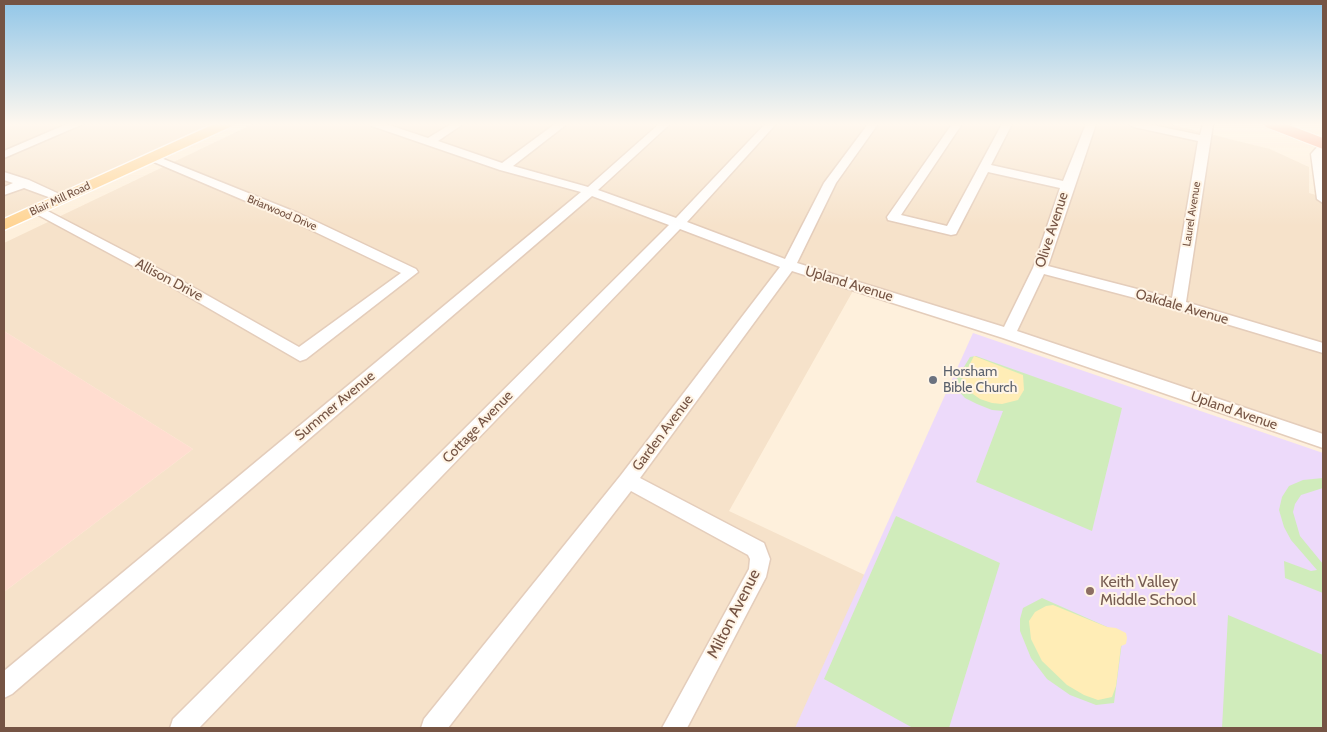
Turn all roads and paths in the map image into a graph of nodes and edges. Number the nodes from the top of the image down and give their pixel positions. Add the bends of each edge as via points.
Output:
1 (148, 158) edge
2 (154, 158) edge
3 (477, 158) edge
4 (516, 158) edge
5 (627, 158) edge
6 (739, 158) edge
7 (848, 158) edge
8 (933, 158) edge
9 (988, 158) edge
10 (1078, 158) edge
11 (1201, 158) edge
12 (1318, 158) edge
13 (504, 167) junction
14 (983, 167) junction
15 (4, 176) edge
16 (25, 183) junction
17 (1067, 186) junction
18 (4, 191) edge
19 (590, 191) junction
20 (62, 198) junction
21 (1323, 199) edge
22 (35, 210) junction
23 (4, 225) edge
24 (677, 225) junction
25 (789, 265) junction
26 (1040, 268) junction
27 (1178, 305) junction
28 (1008, 334) junction
29 (1323, 348) edge
30 (300, 355) joint
31 (1323, 441) edge
32 (628, 480) junction
33 (4, 686) edge
34 (182, 728) edge
35 (433, 728) edge
36 (674, 728) edge

1 - 20 main road, Blair Mill Road
2 - 30 street, Briarwood Drive via 293,216 411,272
3 - 13 street, Upland Avenue
4 - 13 street
5 - 19 street, Summer Avenue
6 - 24 street, Cottage Avenue
7 - 25 street, Garden Avenue via 830,183
8 - 14 street via 893,217 951,231
9 - 14 street
10 - 17 street, Olive Avenue
11 - 27 street, Laurel Avenue
12 - 21 street
13 - 19 street, Upland Avenue
14 - 17 street
15 - 16 street
16 - 18 street
16 - 20 street
17 - 26 street, Olive Avenue
19 - 24 street, Upland Avenue
19 - 33 street, Summer Avenue
20 - 22 main road, Blair Mill Road
22 - 23 main road, Blair Mill Road
22 - 30 street, Allison Drive via 177,284
24 - 25 street, Upland Avenue
24 - 34 street, Cottage Avenue
25 - 28 street, Upland Avenue
25 - 32 street, Garden Avenue
26 - 27 street, Oakdale Avenue
26 - 28 street, Olive Avenue
27 - 29 street, Oakdale Avenue
28 - 31 street, Upland Avenue
32 - 35 street, Garden Avenue
32 - 36 street, Milton Avenue via 757,549 760,559 758,570

